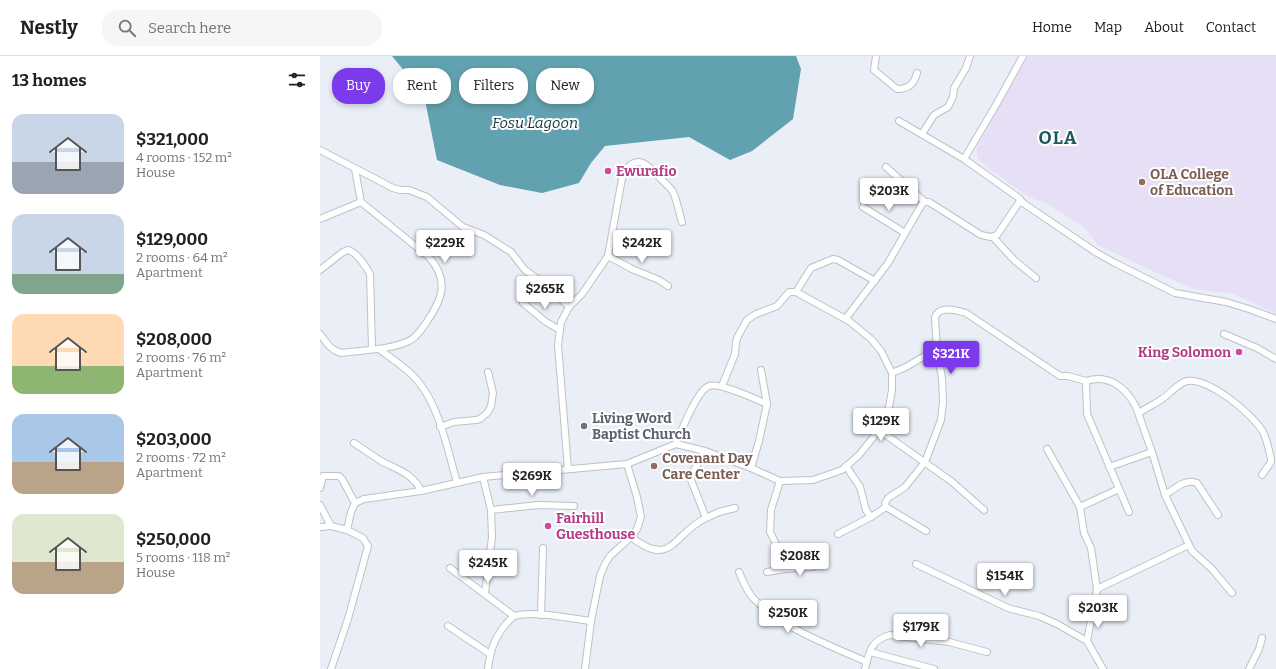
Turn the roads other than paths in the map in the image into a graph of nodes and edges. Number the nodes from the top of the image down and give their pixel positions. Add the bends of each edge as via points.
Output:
1 (876, 56) edge
2 (970, 56) edge
3 (1023, 56) edge
4 (918, 73) dead end
5 (899, 121) dead end
6 (922, 134) junction
7 (320, 150) edge
8 (964, 159) junction
9 (886, 167) dead end
10 (356, 169) junction
11 (361, 202) junction
12 (925, 202) junction
13 (1023, 203) junction
14 (863, 207) dead end
15 (320, 219) edge
16 (682, 222) dead end
17 (905, 233) junction
18 (993, 237) junction
19 (608, 256) junction
20 (320, 270) edge
21 (1036, 278) dead end
22 (875, 281) junction
23 (668, 286) dead end
24 (796, 292) junction
25 (523, 303) dead end
26 (569, 307) junction
27 (846, 318) junction
28 (1276, 319) edge
29 (560, 330) junction
30 (320, 334) edge
31 (1224, 334) dead end
32 (376, 349) junction
33 (937, 351) junction
34 (1276, 358) edge
35 (761, 370) dead end
36 (488, 372) dead end
37 (892, 373) junction
38 (1086, 381) junction
39 (722, 386) junction
40 (767, 404) junction
41 (1138, 413) junction
42 (440, 427) junction
43 (879, 430) junction
44 (354, 443) dead end
45 (676, 444) junction
46 (1048, 449) dead end
47 (705, 451) junction
48 (1152, 452) junction
49 (924, 462) junction
50 (627, 464) junction
51 (846, 466) junction
52 (1109, 467) junction
53 (751, 468) junction
54 (568, 469) junction
55 (1262, 476) dead end
56 (483, 477) junction
57 (780, 481) junction
58 (457, 482) junction
59 (320, 488) edge
60 (1119, 489) junction
61 (420, 491) junction
62 (1165, 495) junction
63 (355, 503) junction
64 (320, 505) edge
65 (574, 506) dead end
66 (886, 507) junction
67 (1080, 507) junction
68 (735, 508) dead end
69 (491, 510) junction
70 (984, 510) dead end
71 (1129, 512) dead end
72 (1218, 515) dead end
73 (871, 517) junction
74 (706, 518) junction
75 (331, 526) junction
76 (320, 527) edge
77 (347, 530) junction
78 (926, 532) dead end
79 (838, 534) dead end
80 (631, 537) junction
81 (1189, 545) junction
82 (543, 548) dead end
83 (916, 564) dead end
84 (813, 567) dead end
85 (450, 568) dead end
86 (785, 569) junction
87 (739, 572) dead end
88 (767, 572) dead end
89 (1097, 589) junction
90 (485, 593) junction
91 (1232, 593) dead end
92 (541, 615) junction
93 (514, 616) junction
94 (591, 621) junction
95 (448, 626) dead end
96 (1262, 638) dead end
97 (1087, 641) junction
98 (870, 652) junction
99 (987, 652) dead end
100 (490, 654) junction
101 (867, 662) junction
102 (331, 669) edge
103 (488, 669) edge
104 (585, 669) edge
105 (865, 669) edge
106 (934, 669) edge
107 (1103, 669) edge
108 (1249, 669) edge

1 - 4 street via 874,70 897,89 910,86
2 - 6 street via 948,106 934,115
3 - 8 street
5 - 6 street
6 - 8 street
7 - 10 street
8 - 13 street
9 - 12 street
10 - 11 street
10 - 26 street via 393,188 409,190 427,197 463,227 484,235 512,252 525,270 548,286
11 - 15 street
11 - 32 street via 429,257 442,278 442,293 418,333 411,340 401,344
12 - 17 street
12 - 18 street via 929,202 981,235
13 - 18 street via 1020,201
13 - 28 street via 1102,256 1175,293 1238,306
14 - 17 street
16 - 19 street via 673,192 649,166 643,162 633,164 623,173
17 - 22 street
18 - 21 street via 1014,260
19 - 23 street
19 - 26 street via 582,294
20 - 32 street via 348,250 367,269 370,274
22 - 24 street via 833,259 811,268
22 - 27 street
24 - 27 street
24 - 39 street via 789,292 777,306 748,320 738,336 735,354
25 - 29 street
26 - 29 street
27 - 37 street via 871,339 881,351
29 - 54 street via 558,345
30 - 32 street via 337,352
31 - 34 street
32 - 42 street via 410,372 417,380 429,395
33 - 37 street
33 - 38 street via 936,313 946,309 958,310 1060,376
33 - 49 street via 942,378 941,420
35 - 40 street
36 - 42 street via 493,393 488,412 476,420 454,422
37 - 43 street via 889,408
38 - 41 street via 1097,378 1114,382 1133,401
38 - 52 street via 1087,414
39 - 40 street
39 - 45 street via 710,385 705,389 694,404
40 - 53 street
41 - 48 street
41 - 55 street via 1183,383 1192,382 1210,387 1229,398 1263,431 1272,459
42 - 58 street
43 - 49 street
43 - 51 street via 859,456
44 - 61 street via 410,476 418,484
45 - 47 street
45 - 50 street
46 - 67 street
47 - 53 street
47 - 74 street via 691,480
48 - 52 street
48 - 62 street
49 - 66 street via 906,487 888,498
49 - 70 street via 951,481
50 - 54 street
50 - 80 street via 640,517 637,529
51 - 57 street via 828,476 813,480
51 - 73 street via 860,487 866,510
52 - 60 street
53 - 57 street
54 - 56 street
56 - 58 street
56 - 69 street
57 - 86 street via 771,510 770,532
58 - 61 street
59 - 63 street via 323,476 339,476
60 - 67 street
60 - 71 street
61 - 63 street
62 - 72 street via 1187,482 1197,483
62 - 81 street
63 - 77 street
64 - 75 street
65 - 69 street
66 - 73 street
66 - 78 street
67 - 89 street via 1084,533 1092,548
68 - 74 street
69 - 90 street via 492,537
73 - 79 street
74 - 80 street via 688,530 671,547 661,551 642,546
75 - 76 street
75 - 77 street
77 - 102 street via 363,538 368,546
80 - 94 street via 605,564
81 - 89 street
81 - 91 street
82 - 92 street
83 - 97 street via 1008,608 1039,616 1057,624
84 - 86 street
85 - 90 street
86 - 88 street
87 - 101 street via 753,598 779,619
89 - 97 street
90 - 93 street
92 - 93 street
92 - 94 street
93 - 100 street via 500,631
94 - 104 street
95 - 100 street
96 - 108 street
97 - 107 street
98 - 99 street via 877,641 890,635 949,642
98 - 101 street
98 - 106 street
100 - 103 street
101 - 105 street

